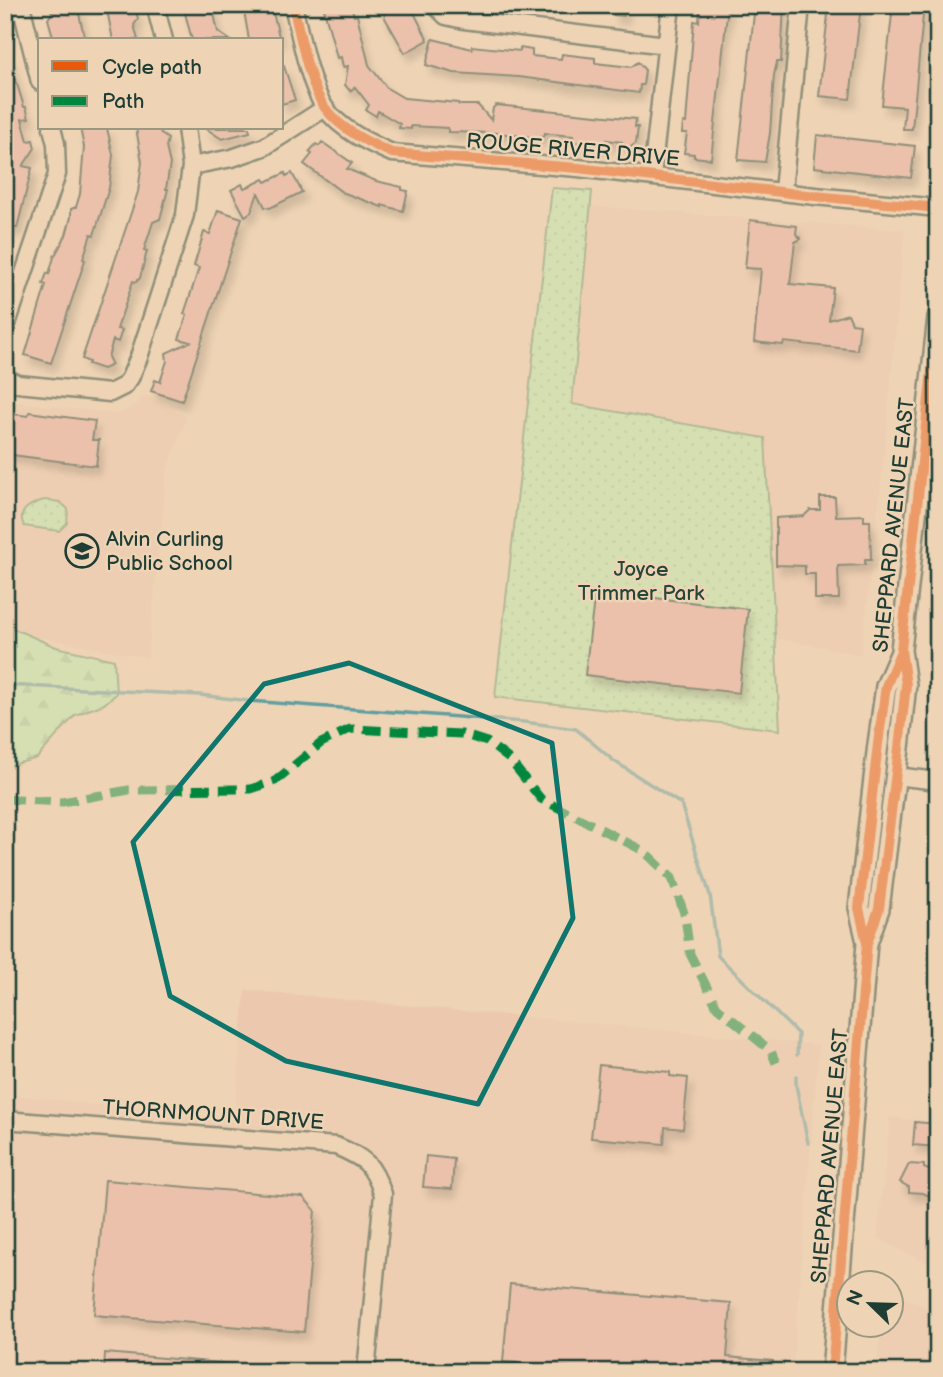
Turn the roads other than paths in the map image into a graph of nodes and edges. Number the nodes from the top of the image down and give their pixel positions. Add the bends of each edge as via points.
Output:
1 (21, 5) edge
2 (155, 5) edge
3 (293, 5) edge
4 (436, 5) edge
5 (671, 5) edge
6 (801, 5) edge
7 (163, 38) edge
8 (666, 44) junction
9 (38, 74) edge
10 (325, 108) junction
11 (52, 130) edge
12 (186, 130) edge
13 (191, 166) junction
14 (652, 175) junction
15 (783, 191) junction
16 (938, 208) edge
17 (938, 317) edge
18 (5, 330) edge
19 (5, 377) edge
20 (901, 650) junction
21 (895, 776) junction
22 (938, 781) edge
23 (867, 943) junction
24 (5, 1120) edge
25 (366, 1372) edge
26 (832, 1372) edge

1 - 9 street
2 - 7 street
3 - 10 street, ROUGE RIVER DRIVE
4 - 8 street via 446,16 464,20
5 - 8 street
6 - 15 street
8 - 14 street
10 - 13 street via 264,147
10 - 14 street, ROUGE RIVER DRIVE via 364,141 392,153
11 - 18 street via 57,174
12 - 13 street
13 - 19 street via 185,215 139,356 124,386 110,393 18,384
14 - 15 street, ROUGE RIVER DRIVE
15 - 16 street, ROUGE RIVER DRIVE
17 - 20 main road, SHEPPARD AVENUE EAST
20 - 21 main road, SHEPPARD AVENUE EAST via 906,685
20 - 23 main road, SHEPPARD AVENUE EAST via 886,686 859,908
21 - 22 street
21 - 23 main road, SHEPPARD AVENUE EAST via 879,909
23 - 26 main road, SHEPPARD AVENUE EAST
24 - 25 street, THORNMOUNT DRIVE via 336,1146 353,1153 374,1170 383,1194

